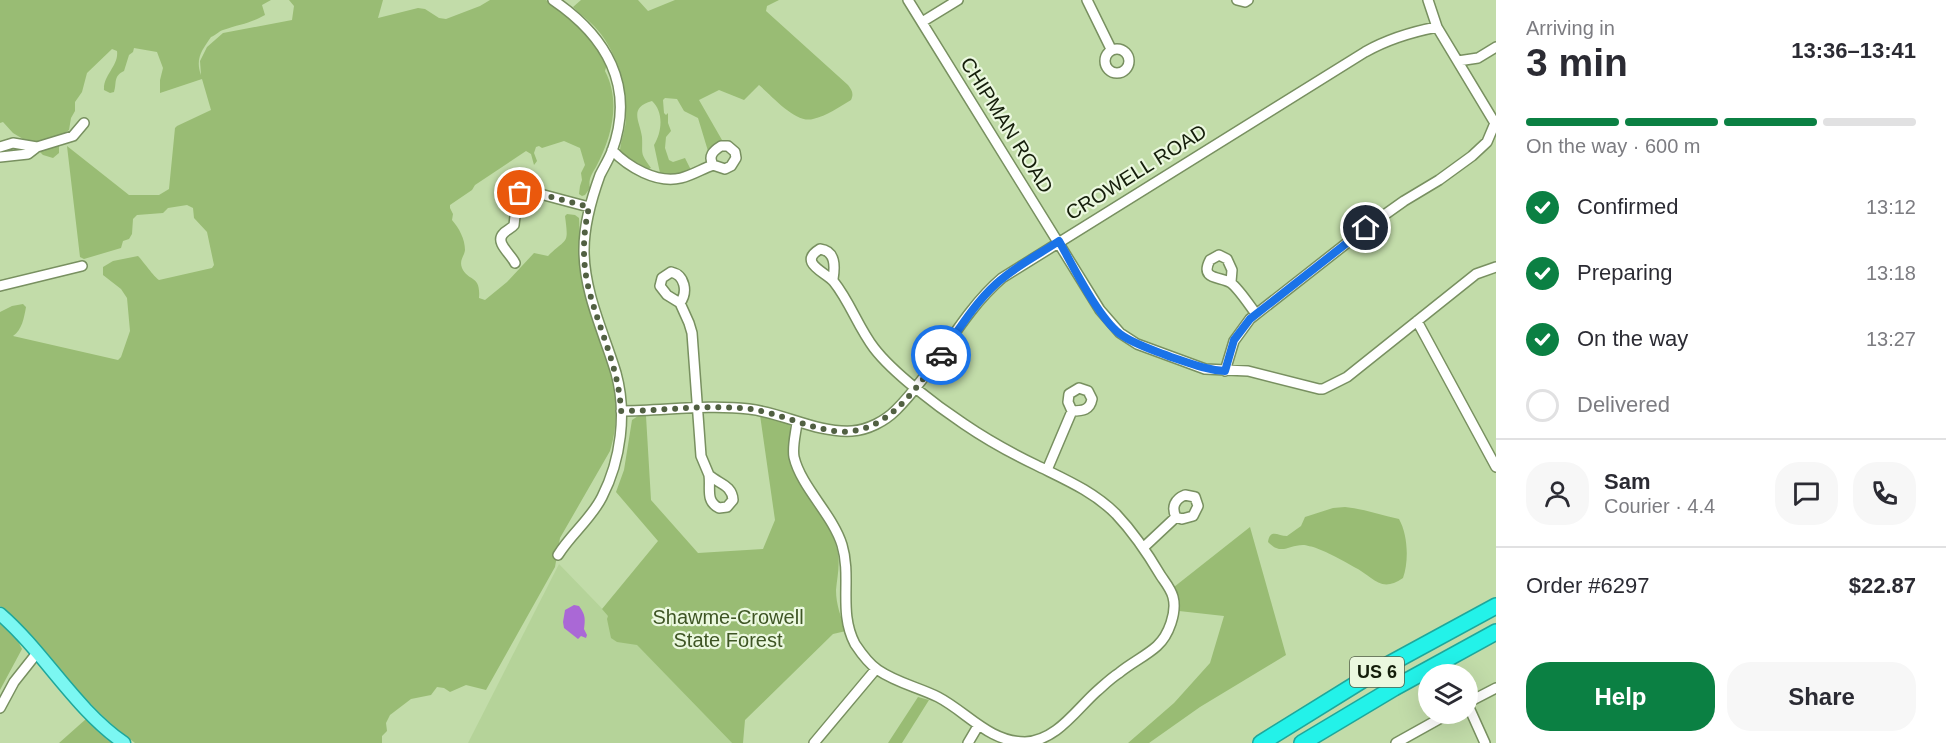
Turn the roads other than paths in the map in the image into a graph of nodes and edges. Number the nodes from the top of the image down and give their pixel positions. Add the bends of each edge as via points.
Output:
1 (553, 0) edge
2 (908, 0) edge
3 (958, 0) edge
4 (1087, 0) edge
5 (1237, 0) edge
6 (1248, 0) edge
7 (1428, 0) edge
8 (922, 22) junction
9 (1437, 27) junction
10 (1496, 47) edge
11 (1111, 49) dead end
12 (1458, 61) junction
13 (84, 123) dead end
14 (1496, 124) edge
15 (0, 147) edge
16 (37, 147) junction
17 (612, 150) junction
18 (0, 157) edge
19 (713, 165) dead end
20 (589, 207) junction
21 (1059, 241) junction
22 (515, 263) dead end
23 (82, 266) dead end
24 (1496, 267) edge
25 (833, 279) dead end
26 (1231, 282) dead end
27 (0, 286) edge
28 (680, 303) dead end
29 (1256, 314) junction
30 (1417, 321) junction
31 (1225, 371) junction
32 (916, 387) junction
33 (698, 407) junction
34 (621, 411) junction
35 (1072, 411) dead end
36 (797, 422) junction
37 (1496, 467) edge
38 (1047, 470) junction
39 (709, 475) dead end
40 (1176, 517) dead end
41 (1144, 548) junction
42 (558, 555) dead end
43 (1496, 606) edge
44 (0, 614) edge
45 (1496, 632) edge
46 (37, 653) junction
47 (876, 669) junction
48 (1496, 688) edge
49 (1478, 697) edge
50 (0, 708) edge
51 (1430, 724) edge
52 (1476, 724) edge
53 (978, 726) junction
54 (124, 743) edge
55 (814, 743) edge
56 (968, 743) edge
57 (1261, 743) edge
58 (1302, 743) edge
59 (1396, 743) edge
60 (1485, 743) edge

1 - 17 street via 587,27 610,61 621,102
2 - 8 street, CHIPMAN ROAD
3 - 8 street
4 - 11 street
5 - 6 street
7 - 9 street
8 - 21 street, CHIPMAN ROAD
9 - 12 street
9 - 21 street, CROWELL ROAD via 1374,47
10 - 12 street via 1478,58
12 - 14 street
13 - 16 street via 73,136
14 - 29 street via 1487,142 1472,156 1366,228
15 - 16 street via 13,143
16 - 18 street via 28,154
17 - 19 street via 634,167 660,178 680,178
17 - 20 street
20 - 22 street via 529,191 520,193 514,225 503,233 501,240
20 - 34 street via 584,251 587,278 620,391
21 - 31 street, CHIPMAN ROAD via 1100,310 1120,333 1137,344 1193,365
21 - 32 street, CROWELL ROAD via 993,286
23 - 27 street
24 - 30 street, CHIPMAN ROAD via 1476,274
25 - 32 street via 875,350
26 - 29 street
28 - 33 street via 692,333
29 - 31 street via 1234,340
30 - 31 street, CHIPMAN ROAD via 1347,377 1323,389 1248,371
30 - 37 street
32 - 36 street, CROWELL ROAD via 896,410 866,428 835,431
32 - 38 street via 964,424
33 - 34 street, CROWELL ROAD
33 - 36 street, CROWELL ROAD via 749,409
33 - 39 street via 701,456
34 - 42 street via 613,471 603,496
35 - 38 street
36 - 47 street via 794,450 799,470 842,546 849,628
38 - 41 street via 1096,496
40 - 41 street
41 - 53 street via 1173,597 1171,622 1162,640 1044,737 1013,741
43 - 57 highway, US 6 via 1372,674
44 - 46 main road
45 - 58 highway, US 6
46 - 50 street
46 - 54 main road via 94,718
47 - 53 street via 937,696
47 - 55 street
48 - 49 street
51 - 59 street
52 - 60 street
53 - 56 street

